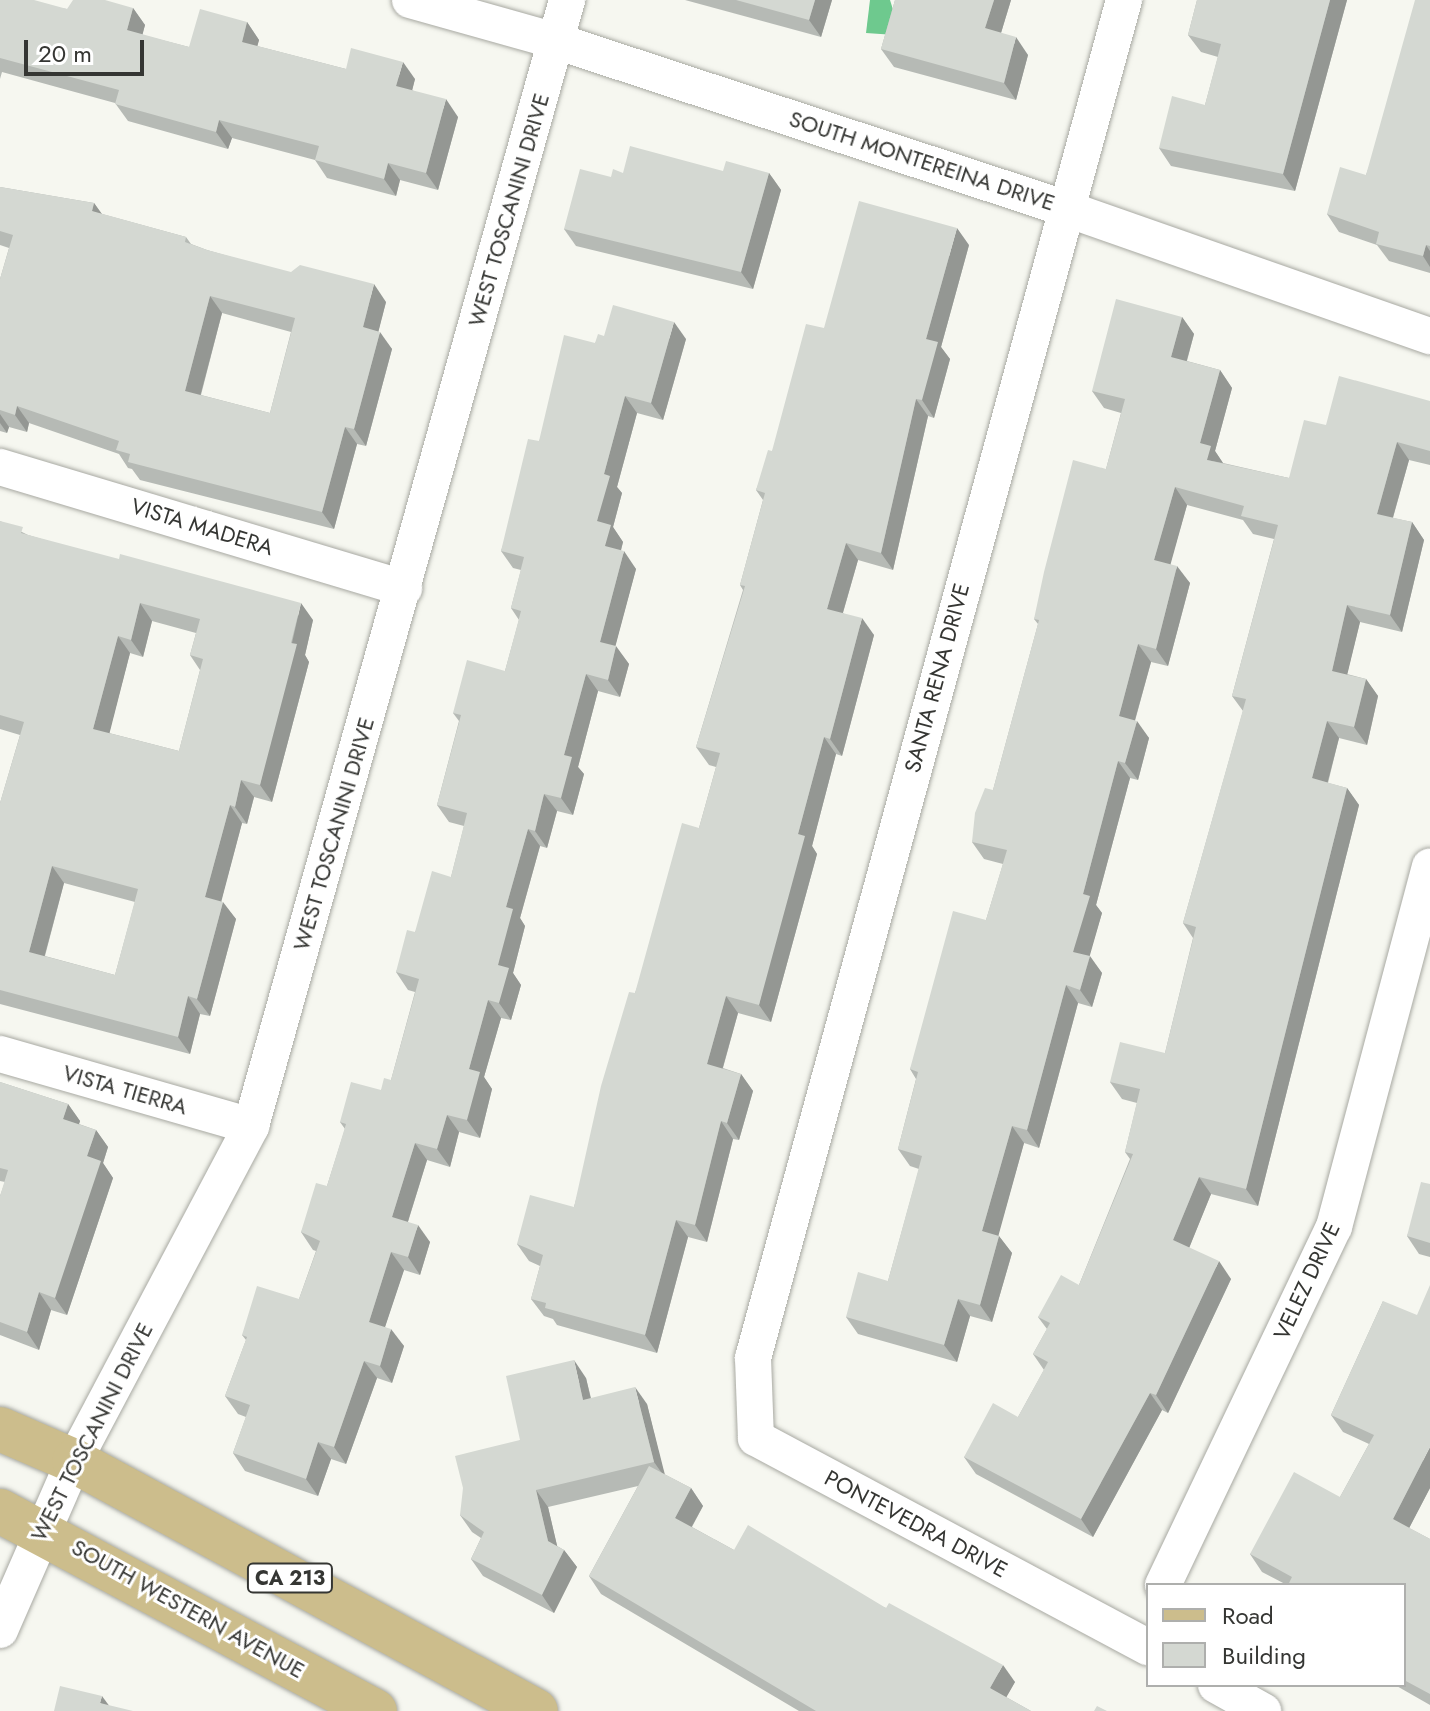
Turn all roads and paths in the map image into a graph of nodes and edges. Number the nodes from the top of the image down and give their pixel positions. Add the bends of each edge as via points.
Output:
1 (410, 0) edge
2 (567, 0) edge
3 (1124, 0) edge
4 (556, 41) junction
5 (1064, 208) junction
6 (1430, 336) edge
7 (0, 467) edge
8 (404, 588) junction
9 (1430, 867) edge
10 (0, 1054) edge
11 (251, 1126) junction
12 (753, 1358) joint
13 (0, 1429) edge
14 (74, 1461) junction
15 (0, 1511) edge
16 (42, 1529) junction
17 (1164, 1583) edge
18 (0, 1630) edge
19 (1144, 1635) edge
20 (1220, 1687) edge
21 (375, 1711) edge
22 (536, 1711) edge
23 (1263, 1711) edge

1 - 4 street, SOUTH MONTEREINA DRIVE
2 - 4 street, WEST TOSCANINI DRIVE
3 - 5 street, SANTA RENA DRIVE
4 - 5 street, SOUTH MONTEREINA DRIVE
4 - 8 street, WEST TOSCANINI DRIVE
5 - 6 street, SOUTH MONTEREINA DRIVE
5 - 12 street, SANTA RENA DRIVE
7 - 8 street, VISTA MADERA
8 - 11 street, WEST TOSCANINI DRIVE
9 - 17 street, VELEZ DRIVE via 1334,1227
10 - 11 street, VISTA TIERRA
11 - 14 street, WEST TOSCANINI DRIVE
12 - 19 street, PONTEVEDRA DRIVE via 756,1438
13 - 14 main road, CA 213
14 - 16 street, WEST TOSCANINI DRIVE
14 - 22 main road, CA 213
15 - 16 main road, SOUTH WESTERN AVENUE
16 - 18 street, WEST TOSCANINI DRIVE
16 - 21 main road, SOUTH WESTERN AVENUE
20 - 23 street

